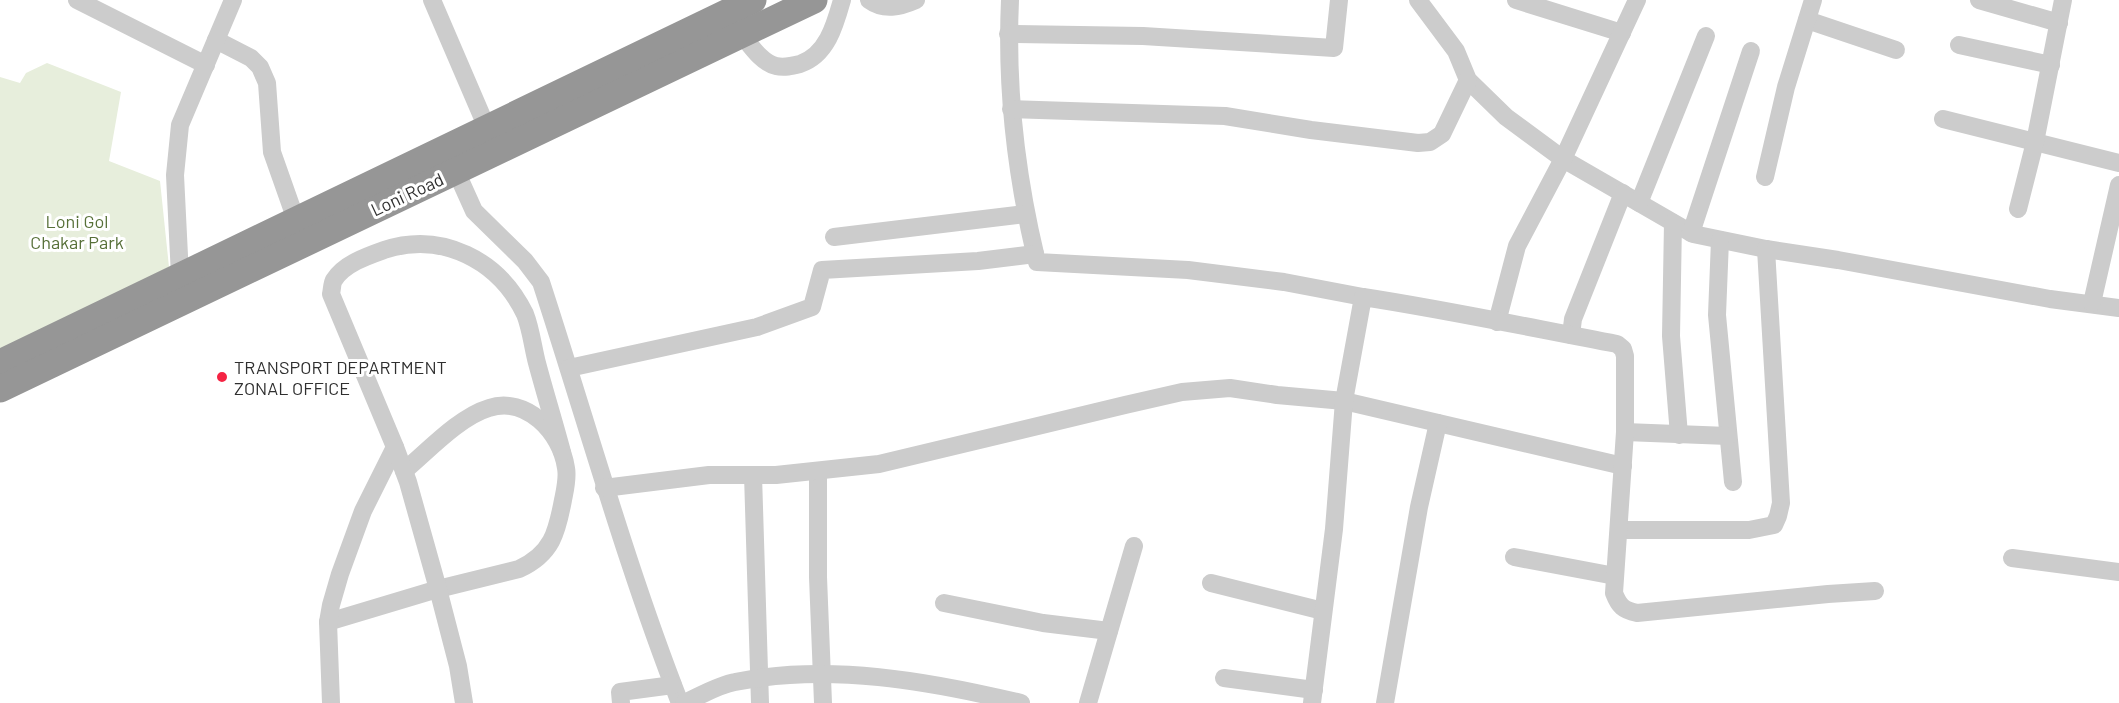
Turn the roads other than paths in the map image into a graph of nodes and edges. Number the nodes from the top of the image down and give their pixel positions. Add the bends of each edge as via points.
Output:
1 (233, 0) edge
2 (432, 0) edge
3 (753, 0) edge
4 (814, 0) edge
5 (842, 0) edge
6 (869, 0) edge
7 (916, 0) edge
8 (1010, 0) edge
9 (1339, 0) edge
10 (1418, 0) edge
11 (1516, 0) edge
12 (1637, 0) edge
13 (1978, 0) edge
14 (2063, 0) edge
15 (86, 2) edge
16 (1809, 6) edge
17 (722, 7) edge
18 (2059, 23) junction
19 (1622, 33) junction
20 (1008, 34) junction
21 (742, 35) junction
22 (1706, 36) dead end
23 (216, 40) junction
24 (1959, 45) dead end
25 (1896, 50) dead end
26 (1751, 51) dead end
27 (206, 65) junction
28 (2051, 65) junction
29 (1468, 80) junction
30 (1011, 110) junction
31 (1943, 119) dead end
32 (487, 128) junction
33 (2035, 142) junction
34 (1563, 159) junction
35 (2119, 163) edge
36 (456, 171) junction
37 (1765, 177) dead end
38 (2119, 185) edge
39 (1631, 198) junction
40 (2018, 209) dead end
41 (1025, 214) junction
42 (296, 220) junction
43 (1673, 224) junction
44 (1691, 232) junction
45 (834, 237) dead end
46 (1720, 240) junction
47 (1766, 249) junction
48 (1035, 254) junction
49 (184, 288) junction
50 (1364, 297) junction
51 (2092, 303) junction
52 (2119, 308) edge
53 (1497, 322) junction
54 (1571, 335) junction
55 (0, 363) edge
56 (568, 368) junction
57 (0, 389) edge
58 (1344, 401) junction
59 (1438, 423) junction
60 (1625, 432) junction
61 (1679, 435) junction
62 (1728, 436) junction
63 (395, 447) junction
64 (562, 452) junction
65 (1623, 466) junction
66 (404, 471) junction
67 (818, 471) junction
68 (753, 475) junction
69 (1733, 482) dead end
70 (604, 488) junction
71 (1619, 530) junction
72 (1134, 546) dead end
73 (1514, 557) dead end
74 (2012, 558) dead end
75 (2119, 572) edge
76 (1615, 576) junction
77 (1211, 583) dead end
78 (438, 589) junction
79 (1875, 591) dead end
80 (944, 603) dead end
81 (1323, 611) junction
82 (328, 622) junction
83 (1109, 632) junction
84 (821, 674) junction
85 (1224, 678) dead end
86 (758, 679) junction
87 (673, 685) junction
88 (1313, 696) edge
89 (331, 703) edge
90 (464, 703) edge
91 (621, 703) edge
92 (682, 703) edge
93 (760, 703) edge
94 (823, 703) edge
95 (1021, 703) edge
96 (1088, 703) edge
97 (1385, 703) edge

1 - 23 street
2 - 32 street
3 - 17 highway, Loni Road
4 - 21 highway, Loni Road
5 - 21 street via 831,35 806,62 776,66 766,61
6 - 7 street via 891,8
8 - 20 street
9 - 20 street via 1334,48 1143,36
10 - 29 street via 1456,51
11 - 19 street
12 - 19 street
13 - 18 street
14 - 18 street
15 - 27 street
16 - 25 street
16 - 37 street
17 - 32 highway, Loni Road
18 - 28 street
19 - 34 street
20 - 30 street
21 - 36 highway, Loni Road
22 - 39 street
23 - 27 street
23 - 42 street via 251,58 267,82 272,152
24 - 28 street
26 - 44 street
27 - 49 street via 180,125 177,147 175,175
28 - 33 street
29 - 30 street via 1442,134 1430,142 1418,143 1225,116
29 - 34 street via 1506,117
30 - 41 street
31 - 33 street
32 - 42 highway, Loni Road
33 - 35 street
33 - 40 street
34 - 39 street
34 - 53 street via 1517,246
36 - 49 highway, Loni Road
36 - 56 street via 474,211 541,282
38 - 51 street
39 - 43 street
39 - 54 street via 1573,319
41 - 45 street
41 - 48 street
42 - 49 highway, Loni Road
43 - 44 street
43 - 61 street via 1671,336
44 - 46 street
46 - 47 street
46 - 62 street via 1718,315
47 - 51 street
47 - 71 street via 1781,503 1774,525 1749,530
48 - 50 street via 1037,261 1188,270
48 - 56 street via 822,270 812,307 757,327
49 - 55 highway, Loni Road
49 - 57 highway, Loni Road
50 - 53 street
50 - 58 street
51 - 52 street
53 - 54 street
54 - 60 street via 1617,344 1623,349
56 - 70 street
58 - 59 street
58 - 67 street via 1230,388 1182,392 879,464
58 - 81 street
59 - 65 street
59 - 97 street via 1419,507
60 - 61 street
60 - 65 street
61 - 62 street
62 - 69 street
63 - 64 street via 331,294 333,281 351,264 403,244 431,243 457,250 478,262 512,293 526,316
63 - 66 street
63 - 82 street via 363,511
64 - 66 street via 541,422 524,409 503,405 487,408 466,420
64 - 78 street via 567,469 558,529 539,557 519,569
65 - 71 street
66 - 78 street
67 - 68 street
67 - 84 street
68 - 70 street via 710,475
68 - 86 street
70 - 87 street
71 - 76 street
72 - 83 street
73 - 76 street
74 - 75 street
76 - 79 street via 1618,603 1624,610 1637,613
77 - 81 street
78 - 82 street
78 - 90 street
80 - 83 street
81 - 88 street
82 - 89 street
83 - 96 street
84 - 86 street
84 - 94 street
84 - 95 street via 848,674 969,691
85 - 88 street
86 - 92 street via 732,682
86 - 93 street
87 - 91 street via 620,692
87 - 92 street

